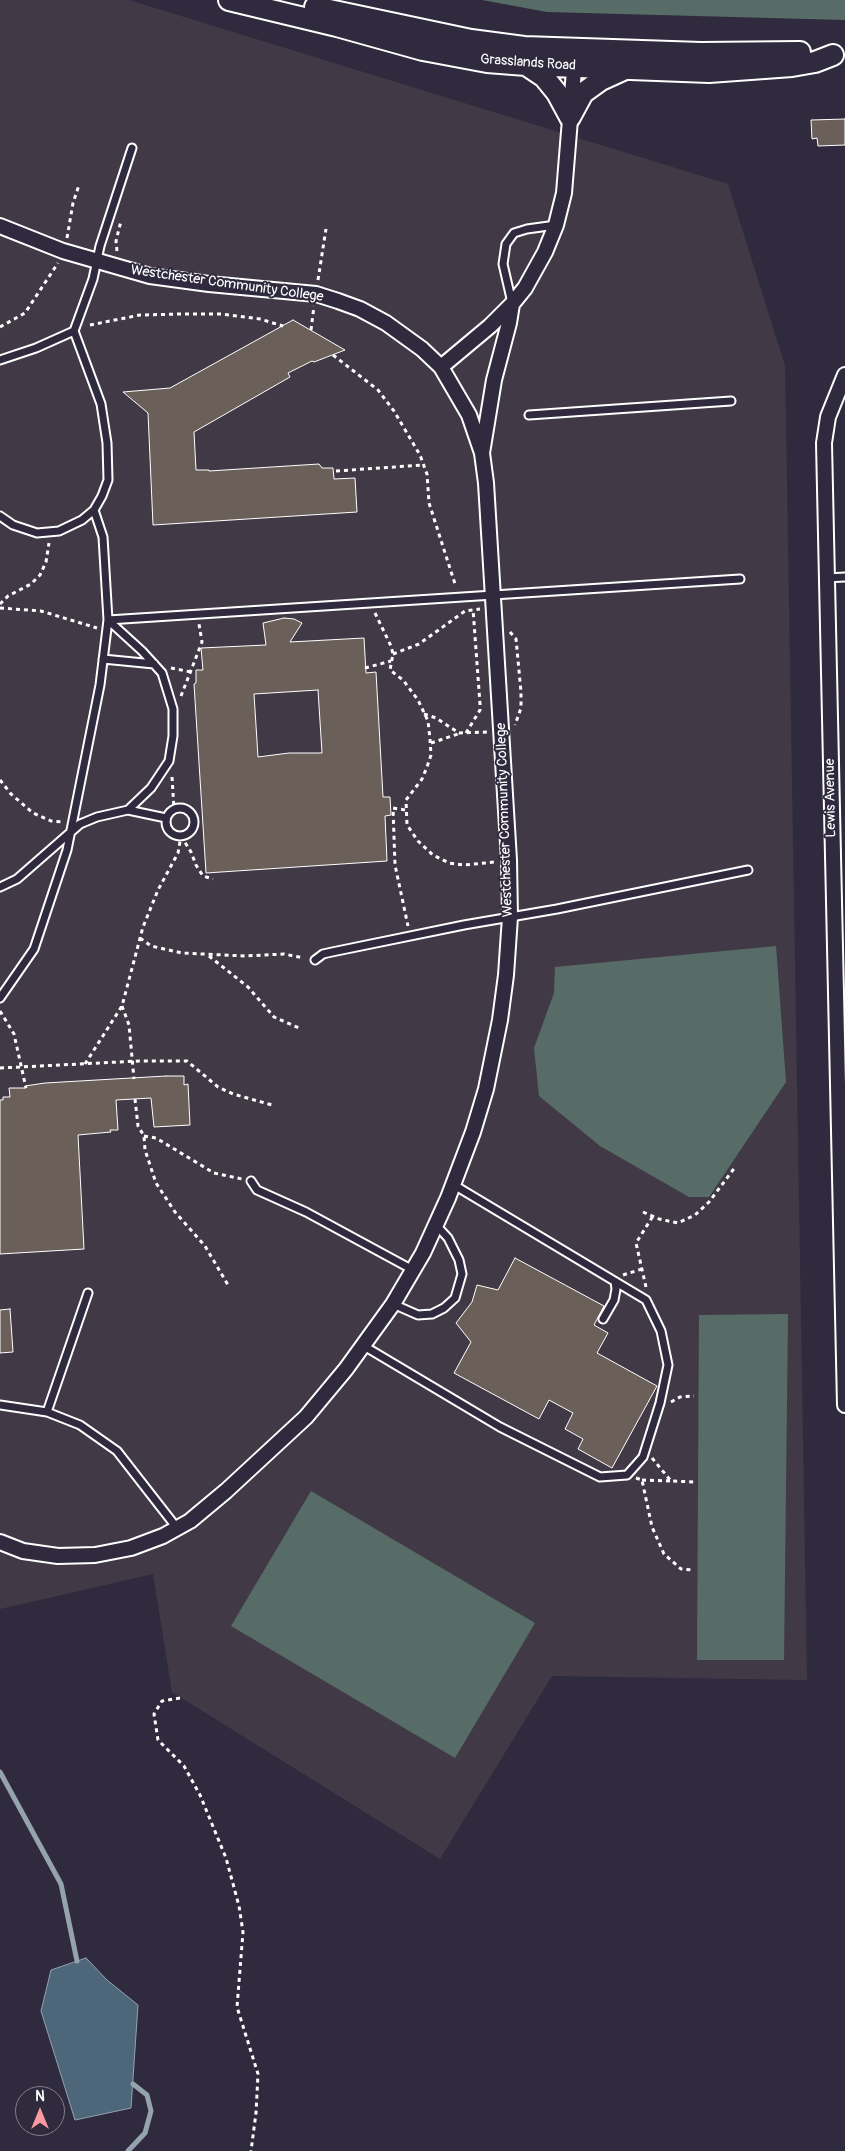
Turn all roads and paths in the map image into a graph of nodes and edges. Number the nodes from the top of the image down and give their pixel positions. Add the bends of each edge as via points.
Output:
1 (228, 0) edge
2 (281, 0) edge
3 (839, 55) edge
4 (575, 57) junction
5 (526, 66) junction
6 (623, 70) junction
7 (570, 117) junction
8 (132, 148) dead end
9 (79, 185) dead end
10 (116, 198) junction
11 (556, 225) junction
12 (0, 226) edge
13 (326, 229) dead end
14 (66, 242) dead end
15 (120, 256) dead end
16 (60, 260) dead end
17 (97, 262) junction
18 (317, 286) dead end
19 (315, 303) dead end
20 (512, 304) junction
21 (90, 325) dead end
22 (283, 326) dead end
23 (0, 327) edge
24 (311, 330) dead end
25 (74, 331) junction
26 (334, 355) dead end
27 (0, 360) edge
28 (441, 367) junction
29 (845, 375) edge
30 (731, 401) dead end
31 (529, 415) dead end
32 (482, 453) junction
33 (423, 465) junction
34 (336, 471) dead end
35 (94, 510) junction
36 (0, 516) edge
37 (49, 540) dead end
38 (845, 577) edge
39 (826, 578) junction
40 (740, 579) dead end
41 (493, 594) junction
42 (460, 596) junction
43 (370, 602) junction
44 (0, 606) edge
45 (473, 609) junction
46 (483, 609) dead end
47 (465, 611) junction
48 (197, 613) junction
49 (108, 620) junction
50 (106, 631) junction
51 (509, 631) dead end
52 (392, 654) junction
53 (103, 659) junction
54 (390, 661) junction
55 (154, 664) junction
56 (365, 668) dead end
57 (174, 710) junction
58 (424, 714) junction
59 (512, 730) dead end
60 (493, 732) dead end
61 (458, 733) junction
62 (466, 733) junction
63 (431, 743) junction
64 (169, 761) junction
65 (0, 780) edge
66 (174, 809) junction
67 (128, 810) junction
68 (405, 810) junction
69 (166, 818) junction
70 (71, 827) junction
71 (181, 836) junction
72 (500, 861) dead end
73 (748, 870) dead end
74 (213, 879) dead end
75 (0, 888) edge
76 (510, 917) junction
77 (410, 936) junction
78 (140, 938) junction
79 (207, 954) junction
80 (315, 960) joint
81 (0, 998) edge
82 (122, 1006) junction
83 (0, 1011) edge
84 (299, 1028) dead end
85 (132, 1061) junction
86 (86, 1064) junction
87 (22, 1067) junction
88 (0, 1068) edge
89 (134, 1079) dead end
90 (26, 1088) dead end
91 (136, 1099) dead end
92 (272, 1105) dead end
93 (144, 1136) junction
94 (736, 1166) dead end
95 (251, 1181) joint
96 (454, 1185) junction
97 (643, 1212) dead end
98 (653, 1216) junction
99 (436, 1226) junction
100 (414, 1271) junction
101 (615, 1282) junction
102 (228, 1285) dead end
103 (88, 1293) dead end
104 (646, 1300) junction
105 (393, 1304) junction
106 (603, 1319) dead end
107 (364, 1346) junction
108 (694, 1396) dead end
109 (0, 1405) edge
110 (845, 1405) edge
111 (658, 1410) junction
112 (47, 1412) junction
113 (646, 1450) junction
114 (627, 1476) junction
115 (642, 1480) junction
116 (671, 1481) junction
117 (695, 1482) dead end
118 (177, 1528) junction
119 (0, 1542) edge
120 (694, 1570) dead end
121 (180, 1698) dead end
122 (251, 2151) edge

1 - 5 main road, Grasslands Road via 423,50
2 - 4 main road, Grasslands Road via 471,40
3 - 4 main road, Grasslands Road via 809,52
3 - 6 main road, Grasslands Road via 815,62 709,72
4 - 5 main road, Grasslands Road
4 - 6 main road, Grasslands Road
4 - 7 street
5 - 7 main road via 544,77
6 - 7 main road via 583,93
7 - 11 street via 564,192
8 - 10 lane
9 - 14 path
10 - 15 path via 121,224 116,246
10 - 17 lane
11 - 20 street via 535,272
11 - 20 lane via 514,233 506,244 503,264
12 - 17 street, Westchester Community College
13 - 18 path
16 - 23 path via 25,313
17 - 25 lane
17 - 28 street, Westchester Community College via 150,276 316,294 360,308 386,323
19 - 24 path
20 - 28 street
20 - 32 street via 494,380
21 - 22 path via 140,314 222,314
25 - 27 lane
25 - 35 lane via 101,404 107,443 108,480
26 - 33 path via 378,390 408,433
28 - 32 street, Westchester Community College via 469,415
29 - 39 street, Lewis Avenue via 828,417 824,443
30 - 31 lane
32 - 41 street, Westchester Community College
33 - 34 path
33 - 42 path via 427,474 429,503
35 - 36 lane via 82,520 58,531 37,533 13,525
35 - 49 lane via 103,537
37 - 44 path via 46,562 40,575 8,596
38 - 39 lane
39 - 110 street, Lewis Avenue
40 - 41 lane
41 - 42 lane
41 - 76 street, Westchester Community College via 510,860
42 - 43 lane
42 - 47 path
43 - 48 lane
43 - 52 path
44 - 50 path via 41,611
45 - 46 path
45 - 47 path
45 - 62 path via 480,710
47 - 52 path via 419,644
48 - 49 lane
48 - 57 path via 202,642
49 - 50 lane
49 - 55 lane
50 - 53 lane
51 - 59 path via 516,639 521,692 521,708
52 - 54 path
53 - 55 lane
53 - 70 lane
54 - 56 path
54 - 58 path via 390,670 403,680
55 - 57 lane via 162,673
57 - 64 lane via 174,736
58 - 61 path
58 - 63 path
60 - 62 path
61 - 62 path
61 - 63 path
63 - 68 path via 427,767 406,800
64 - 66 path
64 - 67 lane via 151,788
65 - 70 path via 33,813
66 - 69 lane
66 - 71 lane via 188,810 194,817 192,830
67 - 69 lane
67 - 70 lane
68 - 72 path via 407,825 433,855 449,863
68 - 77 path via 393,808 395,865
69 - 71 lane via 169,831
70 - 75 lane via 17,880
70 - 81 lane via 67,850 34,949
71 - 74 path via 203,876
71 - 78 path via 178,853 158,890
73 - 76 lane
76 - 77 lane
76 - 96 street, Westchester Community College via 502,1002 486,1089
77 - 80 lane via 323,954
78 - 79 path via 152,946 182,953
78 - 82 path
79 - 80 path via 284,954
79 - 84 path via 248,986 274,1017
82 - 85 path via 129,1025
82 - 86 path
83 - 87 path via 14,1034
85 - 86 path
85 - 89 path
85 - 92 path via 187,1061 218,1087
86 - 87 path
87 - 88 path
87 - 90 path
91 - 93 path via 138,1126
93 - 95 path via 156,1138 214,1173
93 - 102 path via 156,1183 175,1212 205,1246
94 - 98 path via 695,1215 678,1222
95 - 100 lane via 257,1190 306,1212
96 - 99 street, Westchester Community College
96 - 101 lane
97 - 98 path
98 - 104 path via 636,1243 647,1290
99 - 100 street, Westchester Community College
99 - 105 lane via 448,1238 459,1260 462,1274 455,1298 432,1314 418,1315
100 - 105 street, Westchester Community College
101 - 104 lane
101 - 106 lane via 614,1300
103 - 112 lane
104 - 111 lane via 661,1332 668,1365
105 - 107 street, Westchester Community College
107 - 114 lane via 500,1427 600,1476
107 - 118 street, Westchester Community College via 306,1417 226,1491
108 - 111 path via 680,1397
109 - 112 lane
111 - 113 lane
112 - 118 lane via 80,1425 117,1451
113 - 114 lane via 644,1457
113 - 116 path
114 - 115 path
115 - 116 path
115 - 120 path via 652,1527 664,1554 681,1569
116 - 117 path
118 - 119 street, Westchester Community College via 132,1548 95,1555 58,1556
121 - 122 path via 162,1701 154,1714 158,1740 184,1766 200,1795 226,1858 239,1906 243,1932 237,2007 258,2074

